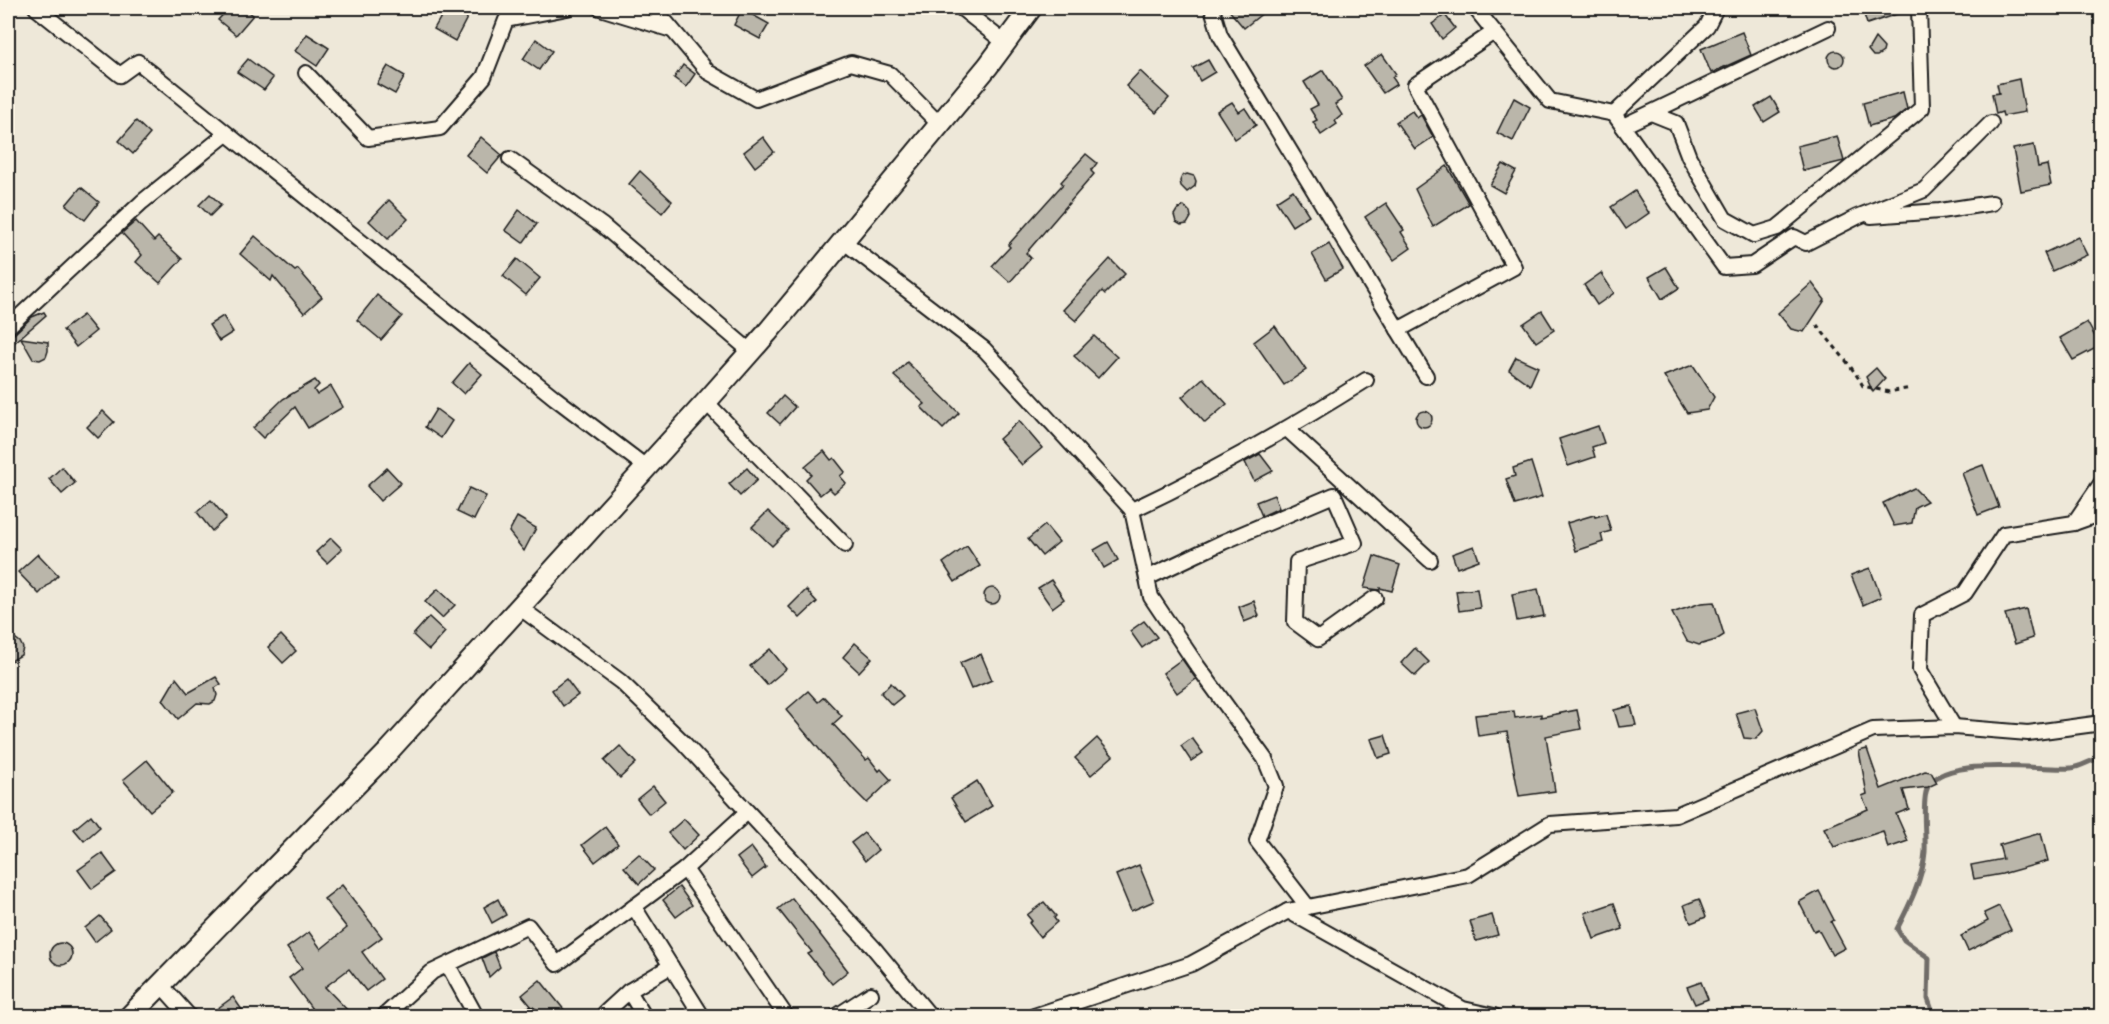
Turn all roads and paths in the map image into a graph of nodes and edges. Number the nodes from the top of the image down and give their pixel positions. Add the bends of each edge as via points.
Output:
1 (36, 8) edge
2 (567, 8) edge
3 (600, 8) edge
4 (654, 8) edge
5 (961, 8) edge
6 (1031, 8) edge
7 (1212, 8) edge
8 (1475, 8) edge
9 (1716, 8) edge
10 (1919, 8) edge
11 (1828, 28) dead end
12 (673, 30) junction
13 (1494, 32) junction
14 (1005, 43) junction
15 (306, 73) dead end
16 (1651, 113) junction
17 (1614, 114) junction
18 (1992, 123) dead end
19 (940, 125) junction
20 (1623, 126) junction
21 (225, 135) junction
22 (510, 159) dead end
23 (1992, 203) dead end
24 (1857, 218) junction
25 (843, 241) junction
26 (1818, 325) dead end
27 (8, 327) edge
28 (1398, 330) junction
29 (750, 351) junction
30 (1426, 376) dead end
31 (1366, 380) dead end
32 (1911, 388) dead end
33 (706, 402) junction
34 (1287, 429) junction
35 (646, 467) junction
36 (2102, 482) edge
37 (1132, 510) junction
38 (2102, 513) edge
39 (2074, 523) junction
40 (845, 544) dead end
41 (1430, 560) dead end
42 (1147, 579) junction
43 (1375, 598) dead end
44 (519, 607) junction
45 (2102, 723) edge
46 (1953, 727) junction
47 (747, 812) junction
48 (685, 869) junction
49 (634, 907) junction
50 (1308, 907) junction
51 (1288, 911) junction
52 (448, 965) junction
53 (671, 966) junction
54 (162, 986) junction
55 (629, 991) junction
56 (871, 994) dead end
57 (1465, 1013) edge
58 (130, 1017) edge
59 (189, 1017) edge
60 (384, 1017) edge
61 (476, 1017) edge
62 (607, 1017) edge
63 (644, 1017) edge
64 (702, 1017) edge
65 (786, 1017) edge
66 (837, 1017) edge
67 (930, 1017) edge
68 (1034, 1017) edge
69 (1494, 1017) edge

1 - 21 street via 120,75 138,62
2 - 15 street via 506,20 483,77 440,128 368,138
3 - 12 street
4 - 12 street
5 - 14 street
6 - 14 main road
7 - 28 street via 1220,35
8 - 13 street
9 - 17 street via 1707,26
10 - 16 street via 1922,108 1777,228 1754,236 1725,219 1689,157 1677,123
11 - 16 street
12 - 19 street via 708,72 756,99 851,63 890,74
13 - 17 street via 1550,101
13 - 28 street via 1415,85 1514,267
14 - 19 main road
16 - 20 street
17 - 20 street
18 - 24 street via 1924,190
19 - 25 main road
20 - 24 street via 1724,267 1752,265 1794,237 1806,243
21 - 27 street via 142,202
21 - 35 street
22 - 29 street via 603,226
23 - 24 street
25 - 29 main road
25 - 37 street via 984,350
26 - 32 path via 1863,386 1889,392
28 - 30 street
29 - 33 main road
31 - 34 street
33 - 35 main road
33 - 40 street
34 - 37 street
34 - 41 street
35 - 44 main road
36 - 39 street
37 - 42 street
38 - 39 street
39 - 46 street via 2004,534 1965,592 1922,615 1920,670
42 - 43 street via 1334,495 1355,543 1297,562 1295,622 1318,639
42 - 50 street via 1151,597 1264,759 1276,786 1257,841
44 - 47 street via 621,682
44 - 54 main road via 387,753
45 - 46 street via 2028,733
46 - 50 street via 1873,730 1676,816 1550,824 1468,875
47 - 48 street
47 - 67 street via 873,947
48 - 49 street
48 - 65 street
49 - 52 street via 558,964 528,926
49 - 53 street
50 - 51 street
51 - 57 street
51 - 68 street via 1191,964
52 - 60 street via 432,972
52 - 61 street
53 - 55 street
53 - 64 street
54 - 58 main road
54 - 59 street
55 - 62 street via 604,1013
55 - 63 street
56 - 66 street
57 - 69 street

